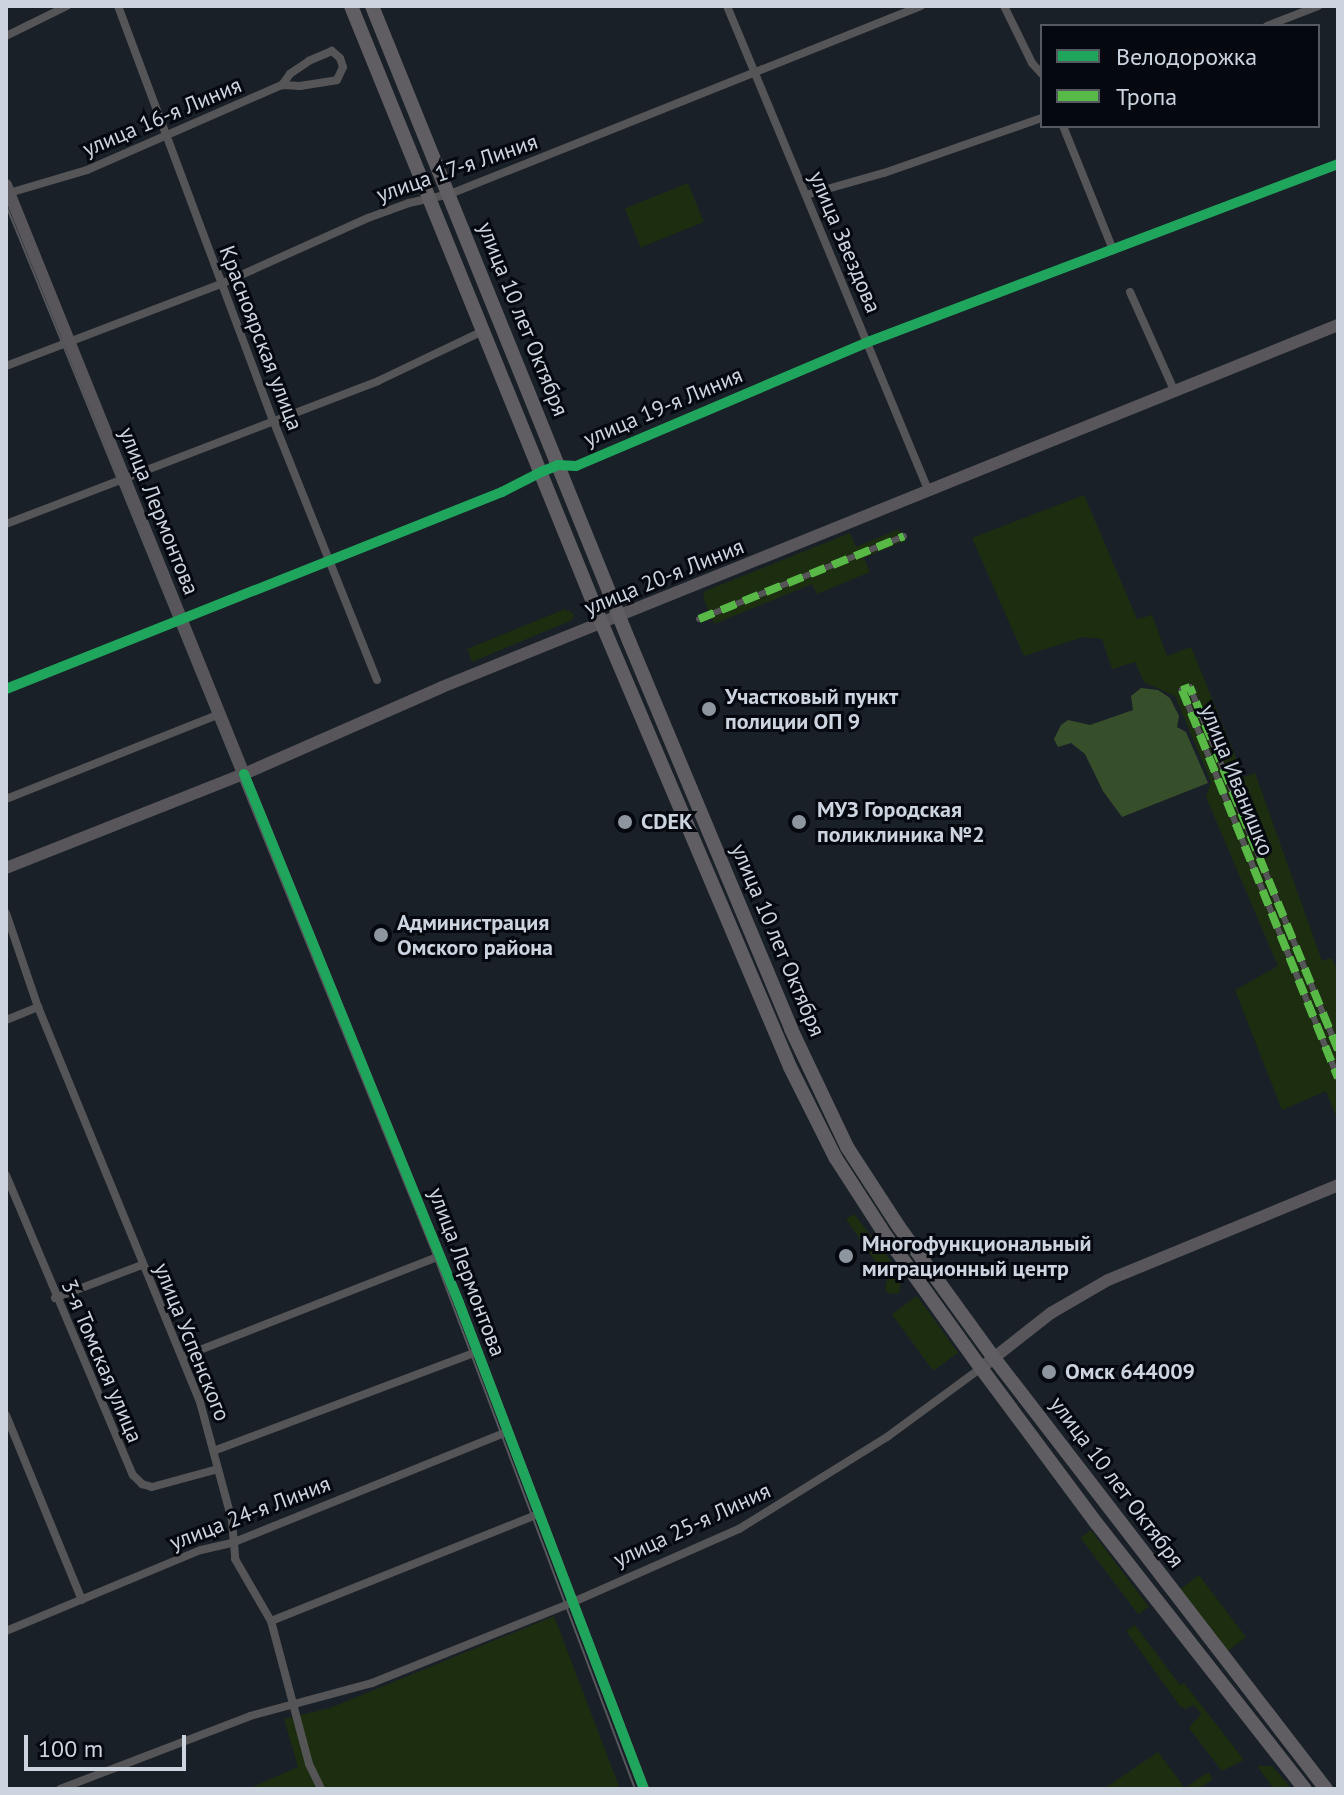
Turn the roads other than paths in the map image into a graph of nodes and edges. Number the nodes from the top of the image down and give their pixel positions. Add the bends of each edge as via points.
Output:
1 (67, 6) edge
2 (118, 6) edge
3 (351, 6) edge
4 (372, 6) edge
5 (727, 6) edge
6 (921, 6) edge
7 (1004, 6) edge
8 (1318, 6) edge
9 (1272, 24) edge
10 (6, 36) edge
11 (1040, 72) edge
12 (755, 73) junction
13 (282, 85) junction
14 (1040, 119) edge
15 (1064, 128) edge
16 (164, 134) junction
17 (1338, 164) edge
18 (7, 187) edge
19 (450, 194) junction
20 (806, 195) junction
21 (430, 198) junction
22 (1113, 250) junction
23 (221, 284) junction
24 (1130, 292) dead end
25 (1338, 325) edge
26 (484, 331) junction
27 (69, 340) junction
28 (868, 342) junction
29 (6, 366) edge
30 (1175, 392) junction
31 (273, 420) junction
32 (558, 465) junction
33 (541, 472) junction
34 (124, 477) junction
35 (929, 492) junction
36 (6, 524) edge
37 (904, 536) dead end
38 (329, 560) junction
39 (619, 617) junction
40 (181, 619) junction
41 (699, 619) dead end
42 (602, 624) junction
43 (377, 680) dead end
44 (6, 689) edge
45 (220, 714) junction
46 (244, 774) junction
47 (6, 799) edge
48 (6, 868) edge
49 (6, 913) edge
50 (38, 1007) junction
51 (6, 1020) edge
52 (1338, 1050) edge
53 (1338, 1078) edge
54 (6, 1175) edge
55 (1338, 1185) edge
56 (440, 1256) junction
57 (142, 1265) junction
58 (55, 1298) junction
59 (477, 1352) junction
60 (182, 1357) junction
61 (994, 1358) junction
62 (981, 1368) junction
63 (6, 1415) edge
64 (507, 1432) junction
65 (216, 1450) junction
66 (218, 1469) junction
67 (538, 1514) junction
68 (232, 1543) junction
69 (82, 1600) junction
70 (571, 1603) junction
71 (271, 1621) junction
72 (6, 1631) edge
73 (294, 1705) junction
74 (60, 1789) edge
75 (321, 1789) edge
76 (644, 1789) edge
77 (1305, 1789) edge
78 (1326, 1789) edge

1 - 10 street
2 - 16 street, Красноярская улица
3 - 21 main road, улица 10 лет Октября
4 - 19 main road, улица 10 лет Октября
5 - 12 street, улица Звездова
6 - 12 street, улица 17-я Линия
7 - 11 street
8 - 9 street
12 - 19 street, улица 17-я Линия
12 - 20 street, улица Звездова
13 - 13 street, улица 16-я Линия via 337,80 343,67 340,58 332,51 309,61
13 - 16 street, улица 16-я Линия
14 - 20 street
15 - 22 street
16 - 18 street, улица 16-я Линия via 87,170
16 - 23 street, Красноярская улица
17 - 22 street, улица 19-я Линия
18 - 27 main road, улица Лермонтова
19 - 21 street, улица 17-я Линия
19 - 32 main road, улица 10 лет Октября
20 - 28 street, улица Звездова
21 - 23 street, улица 17-я Линия via 368,218
21 - 26 main road, улица 10 лет Октября
22 - 28 street, улица 19-я Линия
23 - 27 street, улица 17-я Линия
23 - 31 street, Красноярская улица
24 - 30 street
25 - 30 main road, улица 20-я Линия
26 - 31 street via 378,381
26 - 33 main road, улица 10 лет Октября
27 - 29 street, улица 17-я Линия
27 - 34 main road, улица Лермонтова
28 - 32 street, улица 19-я Линия via 576,466
28 - 35 street, улица Звездова
30 - 35 main road, улица 20-я Линия
31 - 34 street
31 - 38 street, Красноярская улица
32 - 33 street, улица 19-я Линия
32 - 39 main road, улица 10 лет Октября
33 - 38 street, улица 19-я Линия
33 - 42 main road, улица 10 лет Октября
34 - 36 street
34 - 40 main road, улица Лермонтова
35 - 39 main road, улица 20-я Линия
37 - 41 street
38 - 40 street, улица 19-я Линия
38 - 43 street, Красноярская улица
39 - 42 main road, улица 20-я Линия
39 - 61 main road, улица 10 лет Октября via 826,1107 870,1184
40 - 44 street, улица 19-я Линия
40 - 45 main road, улица Лермонтова
42 - 46 main road, улица 20-я Линия via 417,697
42 - 62 main road, улица 10 лет Октября via 813,1115 863,1201
45 - 46 main road, улица Лермонтова
45 - 47 street
46 - 48 main road, улица 20-я Линия
46 - 56 street, улица Лермонтова
49 - 50 street, улица Успенского
50 - 51 street
50 - 57 street, улица Успенского
52 - 53 street, улица Иванишко via 1190,687 1182,690
54 - 58 street, 3-я Томская улица
55 - 61 main road, улица 25-я Линия via 1108,1280 1051,1313
56 - 59 street, улица Лермонтова
56 - 60 street
57 - 58 street
57 - 60 street, улица Успенского
58 - 66 street, 3-я Томская улица via 133,1475 152,1487
59 - 64 street, улица Лермонтова
59 - 65 street
60 - 65 street, улица Успенского
61 - 62 main road, улица 25-я Линия
61 - 78 main road, улица 10 лет Октября
62 - 70 street, улица 25-я Линия via 887,1437 758,1519
62 - 77 main road, улица 10 лет Октября
63 - 69 street
64 - 67 street, улица Лермонтова
64 - 68 street, улица 24-я Линия
65 - 66 street, улица Успенского
66 - 68 street, улица Успенского via 232,1521
67 - 70 street, улица Лермонтова
67 - 71 street
68 - 69 street, улица 24-я Линия via 201,1550
68 - 71 street, улица Успенского via 239,1568
69 - 72 street, улица 24-я Линия
70 - 73 street, улица 25-я Линия via 372,1683
70 - 76 street, улица Лермонтова
71 - 73 street, улица Успенского
73 - 74 street, улица 25-я Линия via 250,1716
73 - 75 street, улица Успенского

